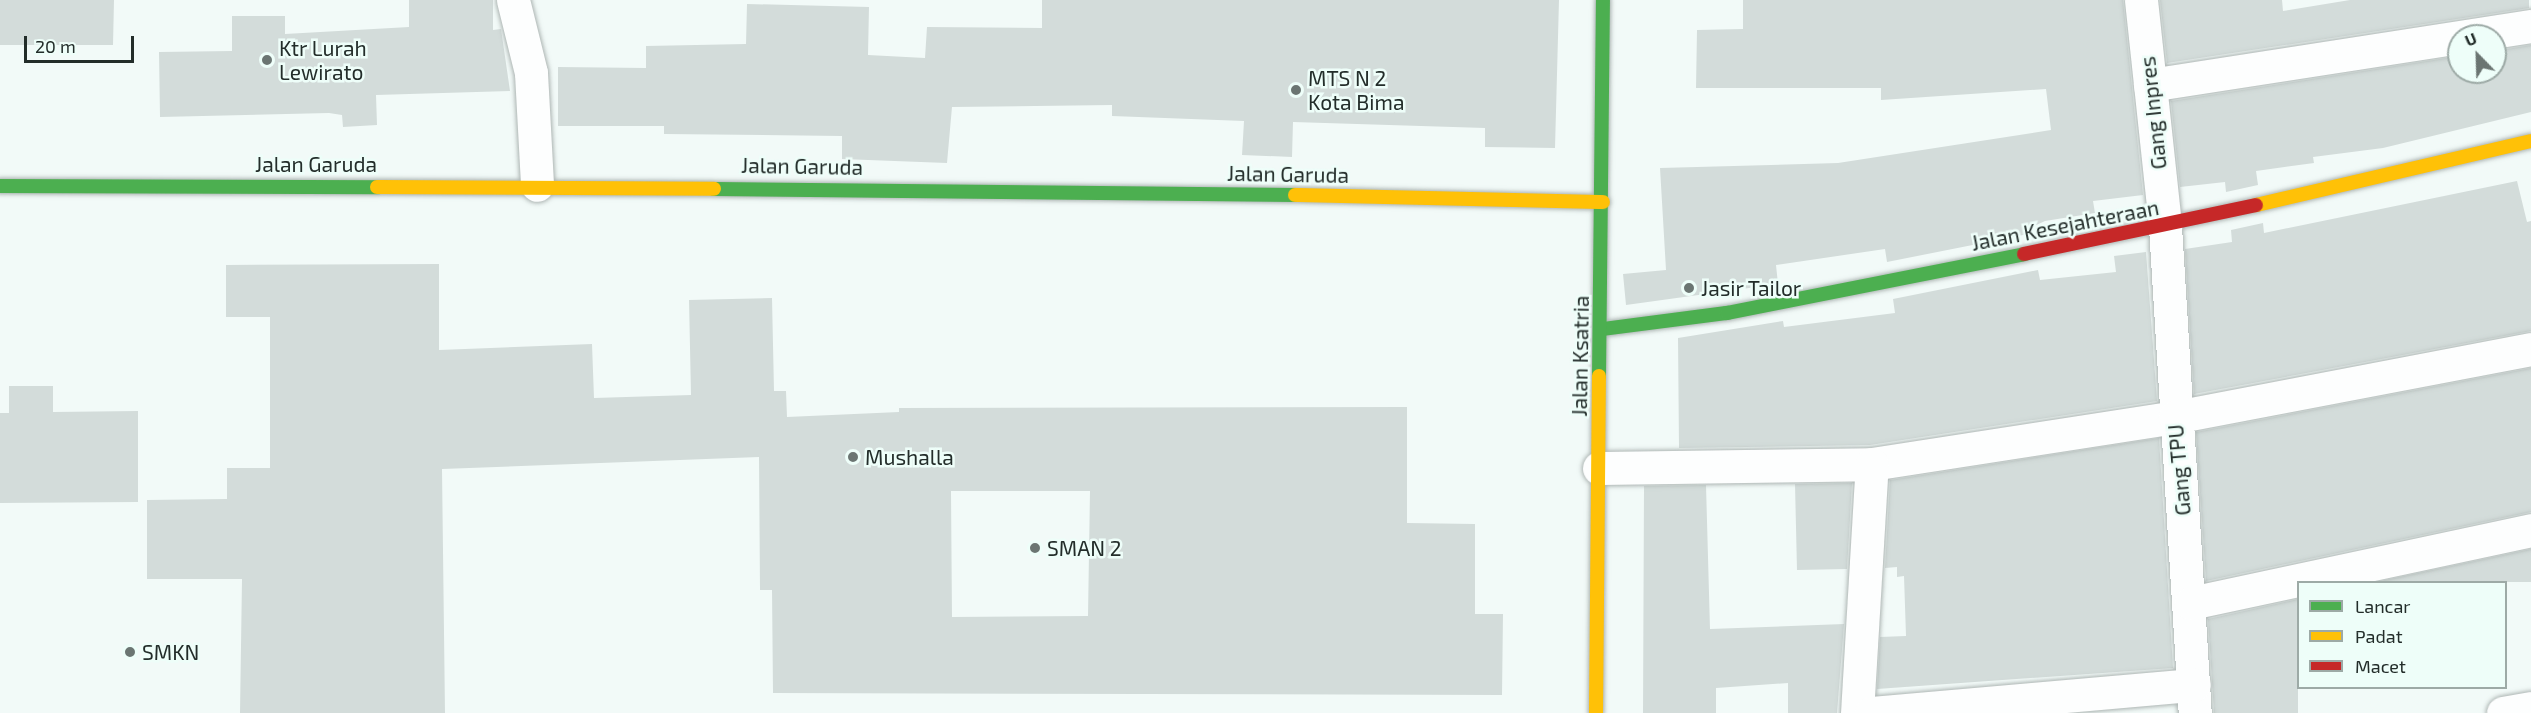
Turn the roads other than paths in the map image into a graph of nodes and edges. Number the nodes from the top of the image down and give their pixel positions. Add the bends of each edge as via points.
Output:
1 (513, 0) edge
2 (1603, 0) edge
3 (2141, 0) edge
4 (2531, 26) edge
5 (2150, 85) junction
6 (2531, 141) edge
7 (537, 185) junction
8 (0, 186) edge
9 (1603, 202) junction
10 (2165, 226) junction
11 (1603, 329) junction
12 (2531, 349) edge
13 (2175, 417) junction
14 (1872, 464) junction
15 (1599, 468) junction
16 (2531, 530) edge
17 (2191, 603) junction
18 (2194, 699) edge
19 (2531, 708) edge
20 (1596, 713) edge
21 (1857, 713) edge
22 (1871, 713) edge
23 (2503, 713) edge

1 - 7 street via 531,73
2 - 9 street, Jalan Ksatria
3 - 5 street, Gang Inpres
4 - 5 street
5 - 10 street, Gang Inpres
6 - 10 street, Jalan Kesejahteraan
7 - 8 street, Jalan Garuda
7 - 9 street, Jalan Garuda
9 - 11 street, Jalan Ksatria
10 - 11 street, Jalan Kesejahteraan via 1727,313
10 - 13 street, Gang TPU
11 - 15 street, Jalan Ksatria
12 - 13 street
13 - 14 street
13 - 17 street, Gang TPU
14 - 15 street
14 - 21 street
15 - 20 street, Jalan Ksatria
16 - 17 street
17 - 18 street, Gang TPU
18 - 22 street
19 - 23 street

